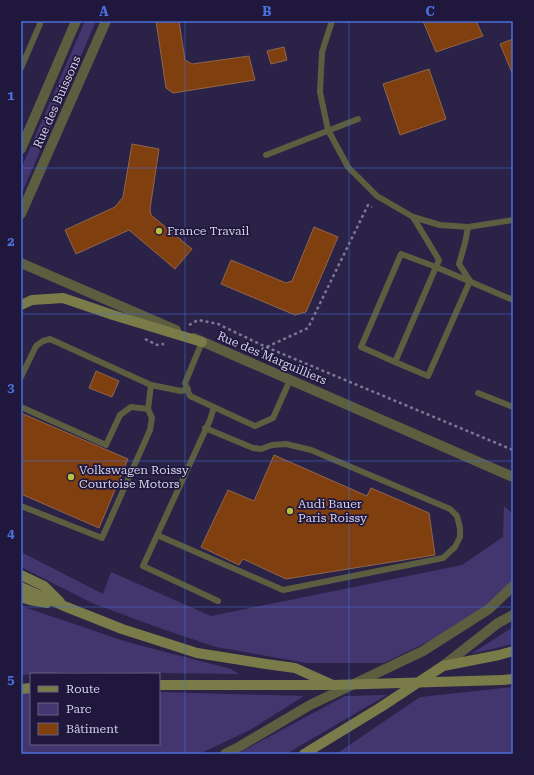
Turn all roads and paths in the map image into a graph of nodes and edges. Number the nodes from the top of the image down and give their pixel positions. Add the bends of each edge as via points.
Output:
1 (39, 21) edge
2 (75, 21) edge
3 (106, 21) edge
4 (332, 21) edge
5 (21, 68) edge
6 (358, 119) dead end
7 (328, 130) junction
8 (21, 149) edge
9 (266, 155) dead end
10 (375, 208) dead end
11 (21, 214) edge
12 (413, 217) junction
13 (513, 220) edge
14 (468, 227) junction
15 (21, 263) edge
16 (436, 267) junction
17 (470, 281) junction
18 (513, 300) edge
19 (21, 305) edge
20 (202, 342) junction
21 (255, 352) dead end
22 (395, 362) junction
23 (21, 377) edge
24 (290, 380) junction
25 (151, 385) junction
26 (188, 390) junction
27 (478, 393) dead end
28 (21, 407) edge
29 (214, 407) junction
30 (513, 408) edge
31 (148, 409) junction
32 (206, 428) junction
33 (513, 478) edge
34 (21, 506) edge
35 (157, 535) junction
36 (21, 575) edge
37 (513, 586) edge
38 (21, 587) edge
39 (21, 597) edge
40 (218, 601) dead end
41 (64, 606) junction
42 (513, 615) edge
43 (513, 651) edge
44 (443, 666) junction
45 (508, 680) edge
46 (160, 685) edge
47 (333, 685) junction
48 (225, 754) edge
49 (304, 754) edge

1 - 5 lane via 40,24
2 - 8 street, Rue des Buissons
3 - 11 street, Rue des Buissons
4 - 7 lane via 322,52 320,92
6 - 7 lane
7 - 9 lane
7 - 12 lane via 348,166 377,196
10 - 21 path via 368,205 308,328
12 - 14 lane via 440,225
12 - 16 lane via 439,260
13 - 14 lane
14 - 17 lane via 459,264
15 - 20 street, Rue des Marguilliers
16 - 17 lane
16 - 22 lane
16 - 22 lane via 401,254 361,347
17 - 18 lane
17 - 22 lane via 428,376
19 - 20 main road via 32,300 62,298
20 - 24 street, Rue des Marguilliers
20 - 26 lane via 185,383
23 - 25 lane via 36,346 50,340
24 - 29 lane via 273,418 255,426
24 - 33 street, Rue des Marguilliers
25 - 26 lane
25 - 31 lane
26 - 29 lane via 190,396
27 - 30 lane
28 - 31 lane via 106,445 120,415 131,407
29 - 32 lane
31 - 34 lane via 152,418 150,430 102,538
32 - 35 lane
32 - 35 lane via 253,448 286,444 311,450 450,509 457,516 460,537 455,547 444,558 283,590
35 - 40 lane via 143,566
36 - 41 main road via 44,586
37 - 48 street via 490,609 423,651 310,705
38 - 41 main road
39 - 41 main road
41 - 47 main road via 122,629 197,653 295,668
42 - 44 street via 498,623
43 - 44 main road
44 - 49 main road
45 - 47 main road, bridge
46 - 47 main road

